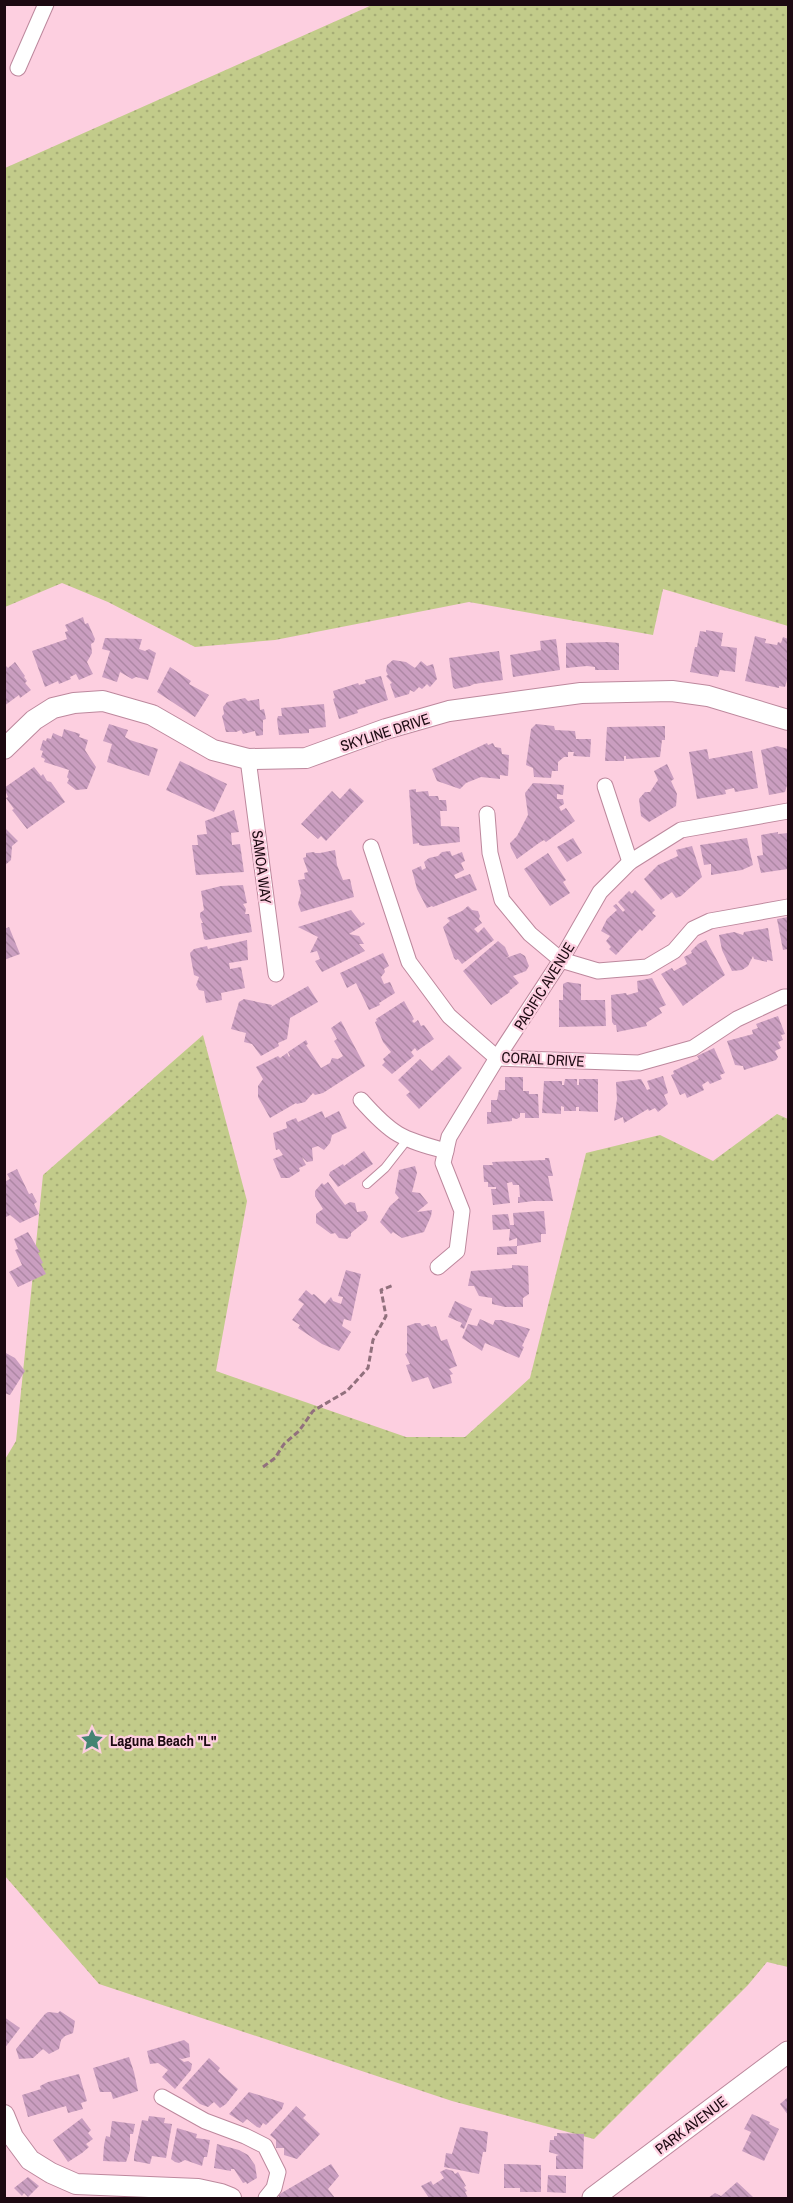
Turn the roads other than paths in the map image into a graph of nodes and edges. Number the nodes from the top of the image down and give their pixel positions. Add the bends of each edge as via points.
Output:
1 (46, 4) edge
2 (18, 68) dead end
3 (789, 720) edge
4 (4, 748) edge
5 (248, 759) junction
6 (605, 786) dead end
7 (789, 811) edge
8 (487, 814) dead end
9 (371, 847) dead end
10 (630, 862) junction
11 (789, 908) edge
12 (561, 960) junction
13 (276, 974) dead end
14 (789, 997) edge
15 (497, 1058) junction
16 (361, 1100) dead end
17 (407, 1140) junction
18 (446, 1151) junction
19 (367, 1184) dead end
20 (438, 1267) dead end
21 (789, 2052) edge
22 (162, 2097) dead end
23 (4, 2115) edge
24 (231, 2199) edge
25 (266, 2199) edge
26 (593, 2199) edge

1 - 2 street
3 - 5 street, SKYLINE DRIVE via 708,696 672,691 581,693 449,711 306,758
4 - 5 street, SKYLINE DRIVE via 33,720 53,708 102,701 152,715 213,750
5 - 13 street, SAMOA WAY
6 - 10 street
7 - 10 street, PACIFIC AVENUE via 681,830
8 - 12 street via 490,853 502,900 530,934
9 - 15 street, CORAL DRIVE via 409,962 449,1016
10 - 12 street, PACIFIC AVENUE via 600,892
11 - 12 street via 710,921 647,967 598,971
12 - 15 street, PACIFIC AVENUE
14 - 15 street, CORAL DRIVE via 737,1019 693,1048 639,1063
15 - 18 street, PACIFIC AVENUE via 449,1137
16 - 17 street via 381,1124
17 - 18 street
17 - 19 lane
18 - 20 street, PACIFIC AVENUE via 443,1163 462,1211 457,1251
21 - 26 main road, PARK AVENUE
22 - 25 street via 205,2121 265,2146 278,2172
23 - 24 street via 13,2137 30,2160 76,2184 198,2189

